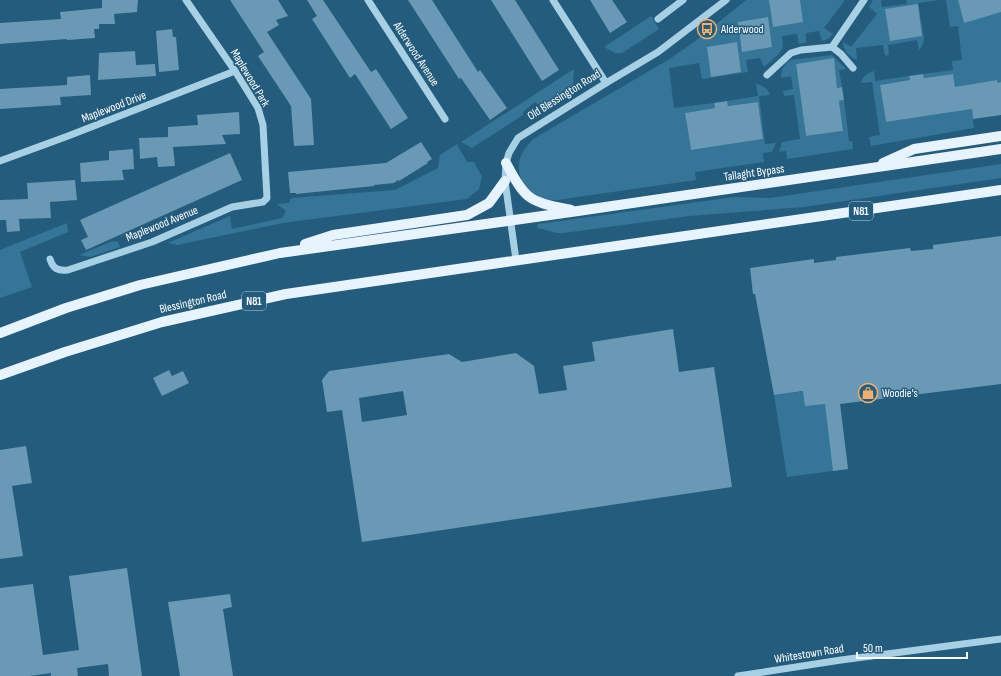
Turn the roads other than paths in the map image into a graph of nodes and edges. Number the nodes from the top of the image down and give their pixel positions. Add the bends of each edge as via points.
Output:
1 (186, 0) edge
2 (368, 0) edge
3 (554, 0) edge
4 (683, 0) edge
5 (864, 0) edge
6 (722, 1) edge
7 (658, 19) dead end
8 (832, 47) junction
9 (853, 68) dead end
10 (235, 71) junction
11 (767, 75) dead end
12 (606, 83) junction
13 (445, 119) dead end
14 (1001, 136) edge
15 (1001, 149) edge
16 (0, 161) edge
17 (506, 163) junction
18 (874, 167) junction
19 (266, 178) joint
20 (505, 181) junction
21 (1001, 190) edge
22 (578, 211) junction
23 (510, 220) junction
24 (280, 253) junction
25 (50, 259) dead end
26 (516, 260) junction
27 (0, 333) edge
28 (0, 375) edge
29 (1001, 639) edge
30 (786, 672) edge
31 (738, 676) edge

1 - 10 street, Maplewood Park
2 - 13 street, Alderwood Avenue
3 - 12 street
4 - 7 street
5 - 8 street
6 - 12 street, Old Blessington Road via 658,52
8 - 9 street
8 - 11 street via 791,53
10 - 16 street, Maplewood Drive
10 - 19 street, Maplewood Park via 260,113
12 - 17 street, Old Blessington Road via 518,138
14 - 18 main road via 914,149
15 - 18 main road, Tallaght Bypass
17 - 20 street, Old Blessington Road
17 - 22 main road via 519,187 529,198
18 - 22 main road, Tallaght Bypass
19 - 25 street, Maplewood Avenue via 267,198 263,202 232,207 152,242 68,270 55,268
20 - 23 street, Old Blessington Road
20 - 24 main road via 489,203 467,215 333,235
21 - 26 main road, N81
22 - 23 main road, Tallaght Bypass
23 - 24 main road
23 - 26 street, Old Blessington Road
24 - 27 main road via 140,286 66,308
26 - 28 main road, Blessington Road / N81 via 286,294 212,310 132,331
29 - 30 street, Whitestown Road via 841,660
30 - 31 street, Whitestown Road

